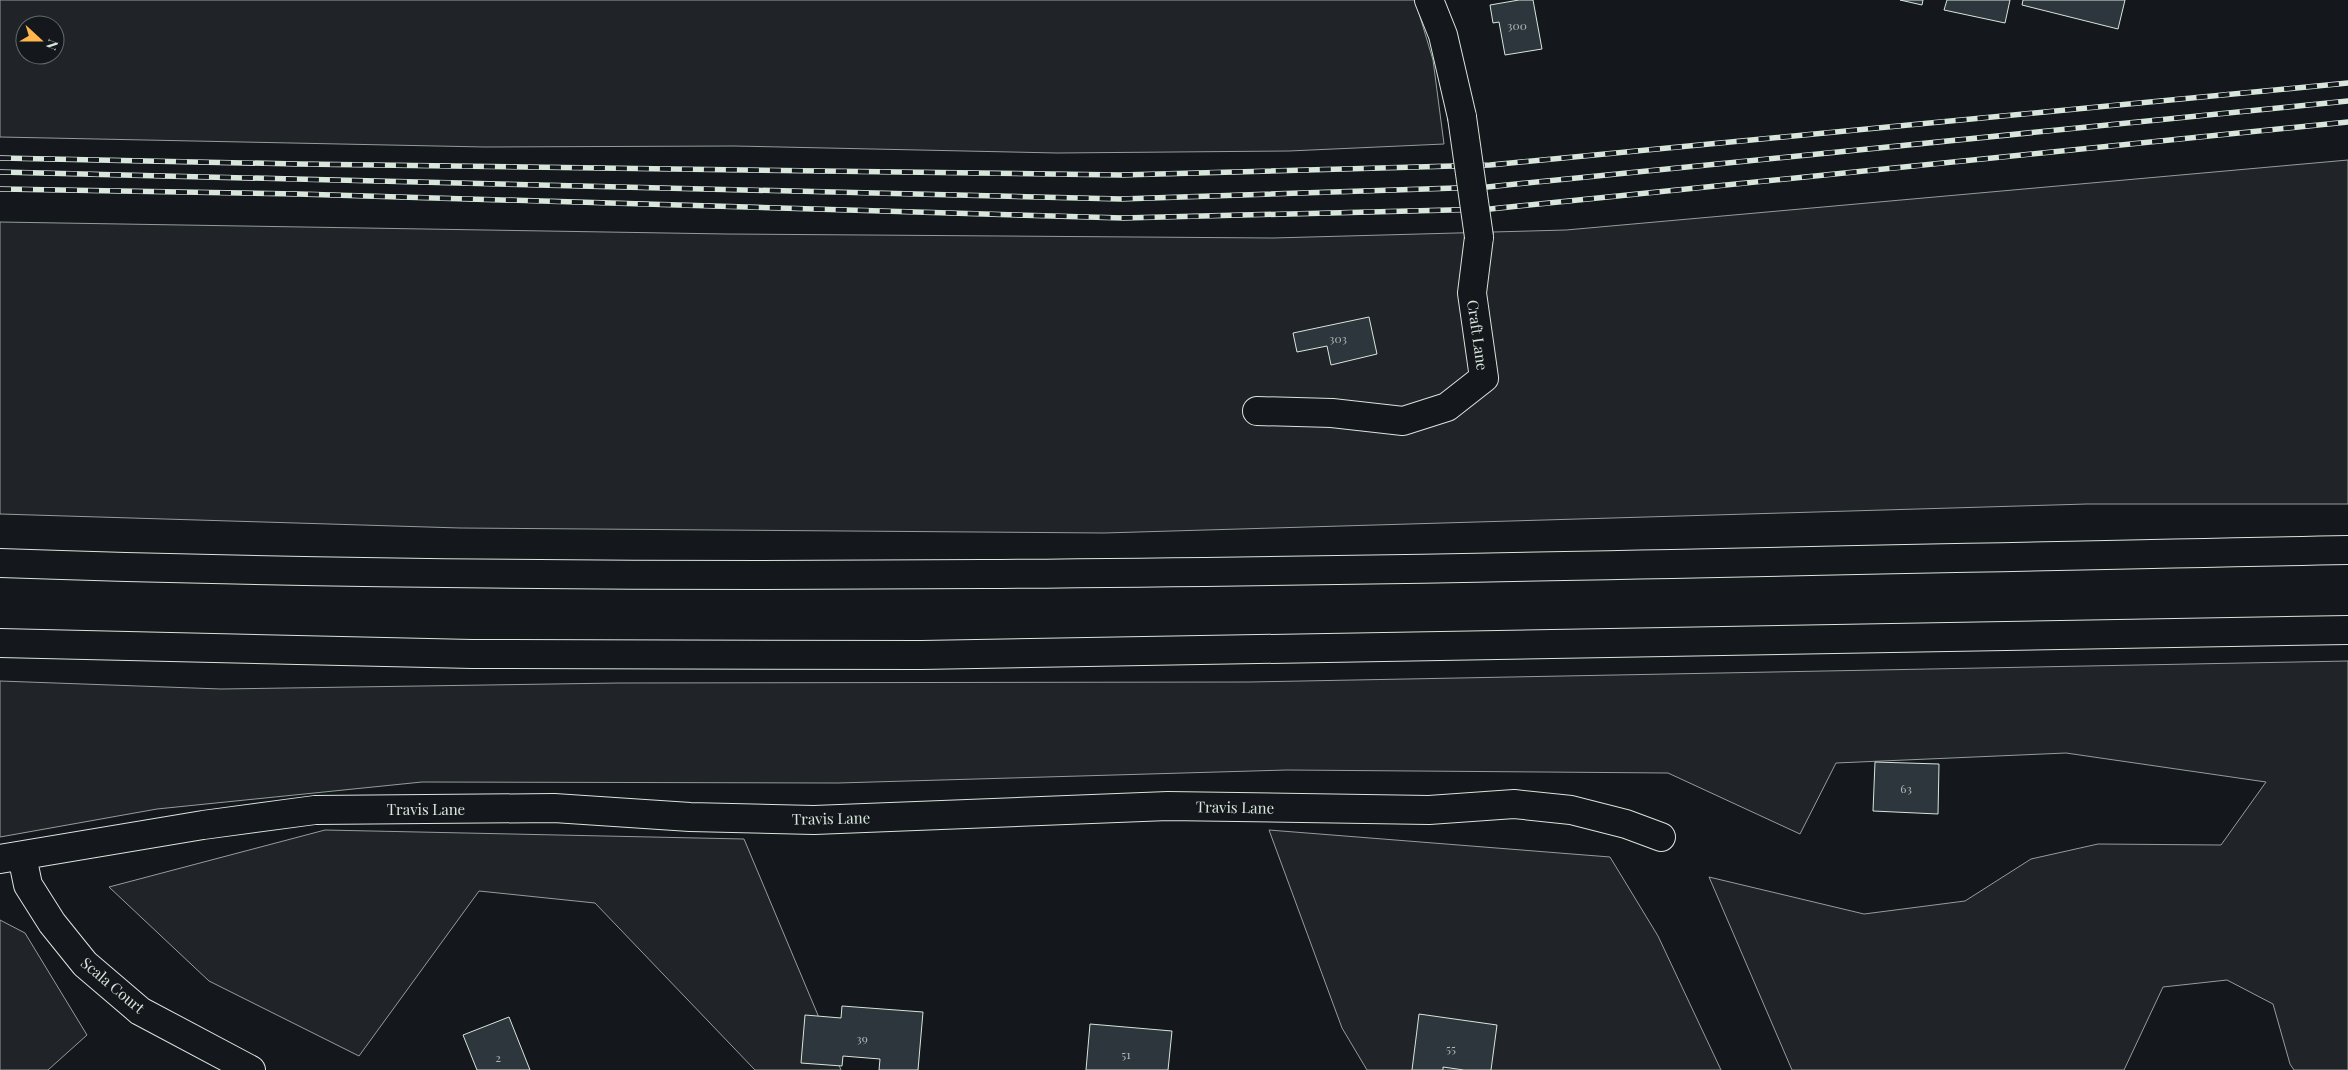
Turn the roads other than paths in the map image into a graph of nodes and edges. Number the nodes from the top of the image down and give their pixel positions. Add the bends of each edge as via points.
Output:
1 (1430, 0) edge
2 (1257, 411) dead end
3 (2348, 550) edge
4 (0, 563) edge
5 (2348, 630) edge
6 (0, 643) edge
7 (1661, 837) dead end
8 (11, 857) edge
9 (251, 1070) edge

1 - 2 main road, Craft Lane, bridge via 1443,35 1462,117 1479,237 1472,293 1484,378 1447,407 1403,421 1332,413
3 - 4 main road via 921,575 453,574
5 - 6 main road via 912,655 462,654
7 - 8 main road, Travis Lane via 1571,810 1514,804 1429,810 1168,806 814,820 690,817 554,808 315,810
8 - 9 main road, Scala Court via 52,923 85,964 140,1011

